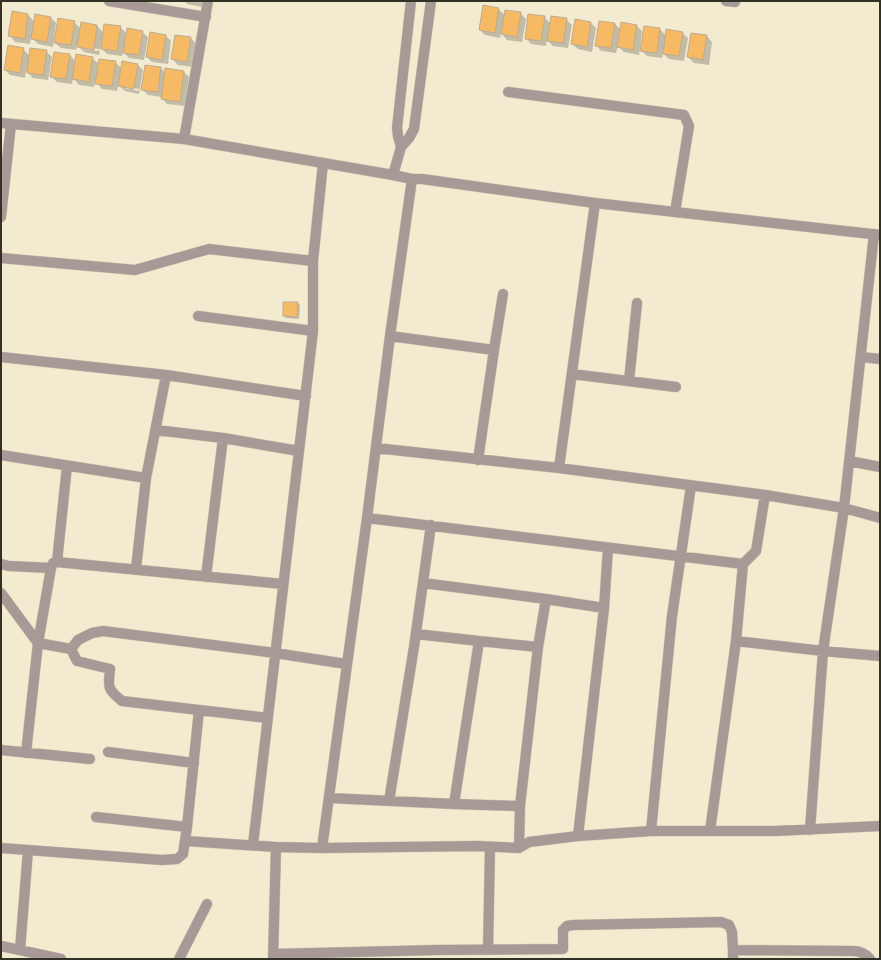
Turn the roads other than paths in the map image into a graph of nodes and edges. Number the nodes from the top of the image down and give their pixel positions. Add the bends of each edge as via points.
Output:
1 (109, 1) edge
2 (208, 1) edge
3 (412, 1) edge
4 (431, 1) edge
5 (206, 17) junction
6 (508, 92) dead end
7 (6, 123) edge
8 (184, 139) junction
9 (401, 146) junction
10 (323, 163) junction
11 (393, 175) junction
12 (412, 179) junction
13 (595, 203) junction
14 (675, 212) junction
15 (1, 217) edge
16 (877, 234) edge
17 (1, 258) edge
18 (313, 261) junction
19 (503, 294) dead end
20 (637, 302) dead end
21 (198, 316) dead end
22 (314, 330) junction
23 (390, 336) junction
24 (494, 350) junction
25 (1, 357) edge
26 (861, 357) junction
27 (880, 359) edge
28 (572, 374) junction
29 (166, 375) junction
30 (629, 381) junction
31 (676, 387) dead end
32 (306, 396) junction
33 (156, 430) junction
34 (223, 438) junction
35 (376, 448) junction
36 (299, 451) junction
37 (1, 455) edge
38 (478, 460) junction
39 (849, 461) junction
40 (67, 466) junction
41 (880, 467) edge
42 (559, 468) junction
43 (146, 478) junction
44 (691, 486) junction
45 (765, 495) junction
46 (844, 508) junction
47 (367, 518) junction
48 (880, 518) edge
49 (431, 525) junction
50 (608, 548) junction
51 (680, 556) junction
52 (1, 564) edge
53 (743, 564) junction
54 (54, 565) junction
55 (136, 569) junction
56 (206, 577) junction
57 (423, 583) junction
58 (283, 584) junction
59 (1, 593) edge
60 (546, 599) junction
61 (604, 608) junction
62 (416, 634) junction
63 (479, 641) junction
64 (736, 641) junction
65 (38, 643) junction
66 (538, 647) junction
67 (71, 649) junction
68 (823, 651) junction
69 (275, 653) junction
70 (880, 656) edge
71 (346, 664) junction
72 (199, 710) junction
73 (268, 718) junction
74 (1, 750) edge
75 (26, 752) junction
76 (108, 752) dead end
77 (90, 759) dead end
78 (194, 763) junction
79 (329, 798) junction
80 (389, 801) junction
81 (454, 804) junction
82 (520, 806) junction
83 (96, 816) dead end
84 (880, 826) edge
85 (188, 827) junction
86 (810, 830) junction
87 (651, 831) junction
88 (710, 831) junction
89 (578, 836) junction
90 (186, 841) junction
91 (252, 846) junction
92 (276, 847) junction
93 (490, 847) junction
94 (1, 848) edge
95 (322, 848) junction
96 (519, 848) junction
97 (28, 850) junction
98 (207, 904) dead end
99 (1, 946) edge
100 (20, 950) junction
101 (488, 950) junction
102 (438, 954) edge
103 (562, 954) edge
104 (733, 954) edge
105 (348, 956) edge
106 (273, 957) edge
107 (60, 959) edge
108 (179, 959) edge
109 (870, 959) edge

1 - 5 street
2 - 5 street
3 - 9 street via 397,128
4 - 9 street via 414,129
5 - 8 street
6 - 14 street via 684,115 689,126
7 - 8 street
7 - 15 street
8 - 10 street
9 - 11 street
10 - 11 street
10 - 18 street
11 - 12 street
12 - 13 street
12 - 23 street
13 - 14 street
13 - 28 street
14 - 16 street
16 - 26 street
17 - 18 street via 135,270 209,249
18 - 22 street
19 - 24 street
20 - 30 street
21 - 22 street
22 - 32 street
23 - 24 street
23 - 35 street
24 - 38 street
25 - 29 street
26 - 27 street
26 - 39 street
28 - 30 street
28 - 42 street
29 - 32 street
29 - 33 street
30 - 31 street
32 - 36 street
33 - 34 street
33 - 43 street
34 - 36 street
34 - 56 street
35 - 38 street
35 - 47 street
36 - 58 street
37 - 40 street
38 - 42 street
39 - 41 street
39 - 46 street
40 - 43 street
40 - 54 street
42 - 44 street
43 - 55 street
44 - 45 street
44 - 51 street
45 - 46 street
45 - 53 street via 756,551
46 - 48 street
46 - 68 street
47 - 49 street
47 - 71 street
49 - 50 street
49 - 57 street
50 - 51 street
50 - 61 street
51 - 53 street
51 - 87 street
52 - 54 street
53 - 64 street
54 - 55 street
54 - 65 street
55 - 56 street
56 - 58 street
57 - 60 street
57 - 62 street
58 - 69 street
59 - 65 street
60 - 61 street
60 - 66 street
61 - 89 street
62 - 63 street
62 - 80 street
63 - 66 street
63 - 81 street
64 - 68 street
64 - 88 street
65 - 67 street
65 - 75 street
66 - 82 street
67 - 69 street via 78,640 102,631
67 - 72 street via 77,661 110,669 108,686 122,701
68 - 70 street
68 - 86 street
69 - 71 street
69 - 73 street
71 - 79 street
72 - 73 street
72 - 78 street
73 - 91 street
74 - 75 street
75 - 77 street
76 - 78 street
78 - 85 street
79 - 80 street
79 - 95 street
80 - 81 street
81 - 82 street
82 - 96 street
83 - 85 street
84 - 86 street
85 - 90 street
86 - 88 street
87 - 88 street
87 - 89 street
89 - 96 street via 529,842
90 - 91 street
90 - 97 street via 183,854 177,859 162,860
91 - 92 street
92 - 95 street
92 - 106 street
93 - 95 street
93 - 96 street
93 - 101 street
94 - 97 street
97 - 100 street
98 - 108 street
99 - 100 street
100 - 107 street
101 - 102 street
101 - 103 street
102 - 105 street
103 - 104 street via 563,930 567,926 721,922 728,925 732,932
104 - 109 street via 861,951
105 - 106 street

